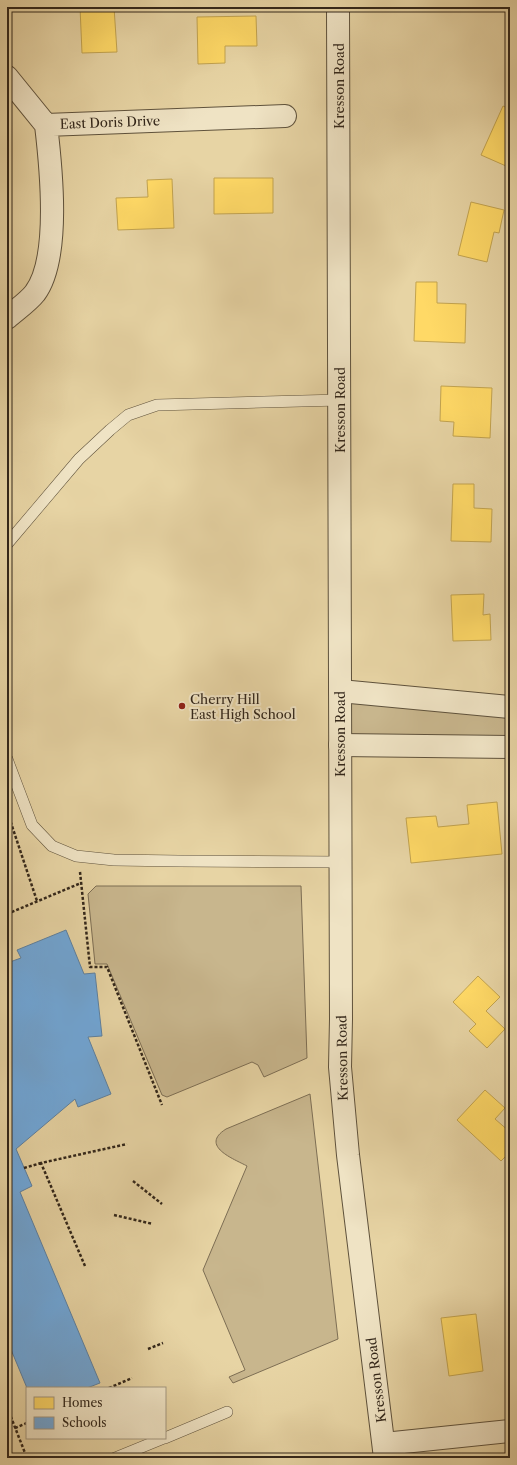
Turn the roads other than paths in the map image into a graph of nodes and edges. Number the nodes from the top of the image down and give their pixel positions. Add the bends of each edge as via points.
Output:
1 (338, 7) edge
2 (7, 77) edge
3 (285, 116) dead end
4 (46, 125) junction
5 (7, 318) edge
6 (340, 400) junction
7 (7, 544) edge
8 (340, 691) junction
9 (510, 708) edge
10 (340, 745) junction
11 (510, 747) edge
12 (7, 759) edge
13 (341, 862) junction
14 (227, 1412) dead end
15 (510, 1432) edge
16 (166, 1437) edge
17 (162, 1439) edge
18 (384, 1451) edge
19 (115, 1458) edge

1 - 6 street, Kresson Road
2 - 4 street
3 - 4 street, East Doris Drive
4 - 5 street, East Doris Drive via 53,183 51,237 44,272 35,293
6 - 7 lane via 157,405 128,415 79,459
6 - 8 street, Kresson Road
8 - 9 street
8 - 10 street, Kresson Road
10 - 11 street
10 - 13 street, Kresson Road
12 - 13 lane via 32,825 52,846 76,856 114,860
13 - 18 street, Kresson Road via 340,1067 354,1212
14 - 16 lane
15 - 18 street
17 - 19 lane

